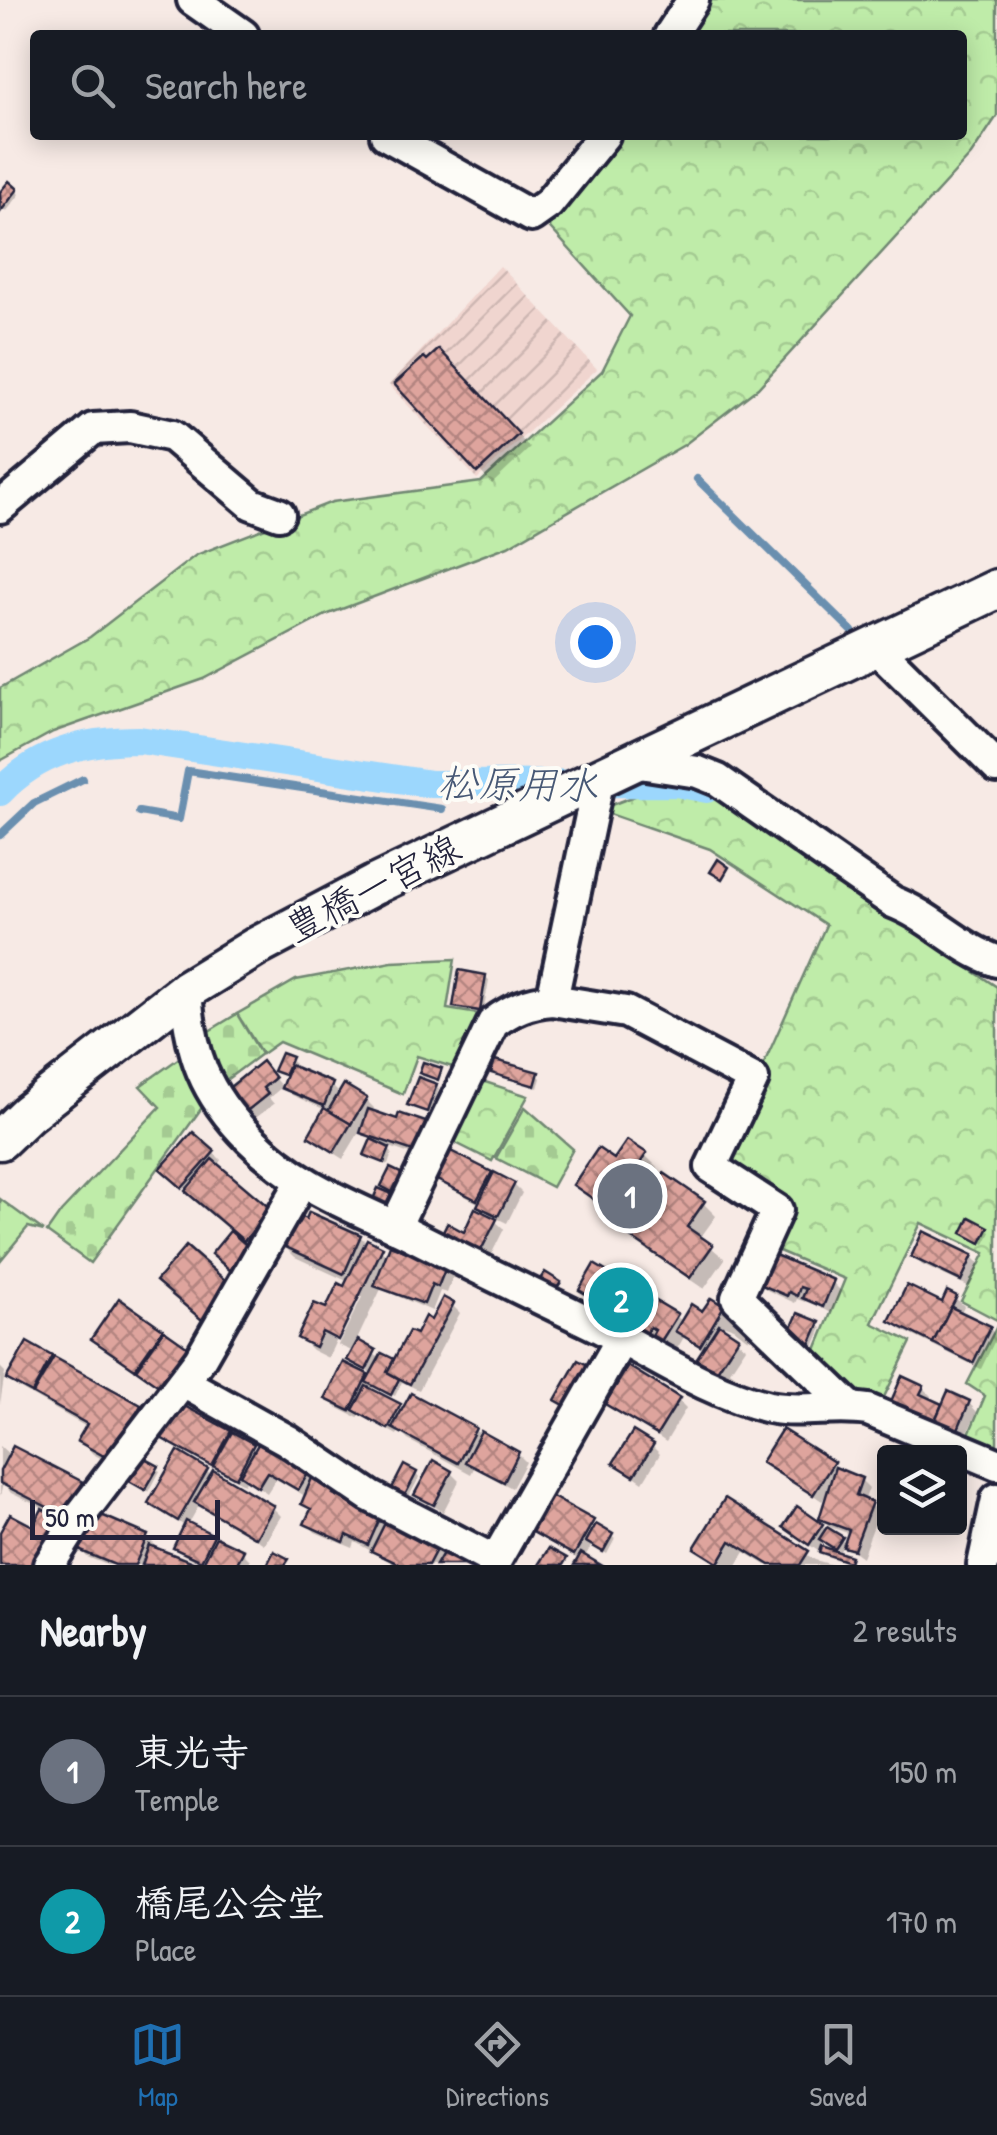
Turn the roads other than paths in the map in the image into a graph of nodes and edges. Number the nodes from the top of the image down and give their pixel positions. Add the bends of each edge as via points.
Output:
1 (194, 0) edge
2 (693, 0) edge
3 (236, 30) edge
4 (673, 30) edge
5 (395, 140) edge
6 (600, 140) edge
7 (0, 506) edge
8 (279, 514) dead end
9 (997, 589) edge
10 (877, 648) junction
11 (633, 762) junction
12 (997, 766) edge
13 (599, 778) junction
14 (997, 961) edge
15 (186, 990) junction
16 (552, 1000) junction
17 (0, 1140) edge
18 (301, 1183) junction
19 (395, 1227) junction
20 (622, 1338) junction
21 (183, 1382) junction
22 (849, 1406) junction
23 (997, 1464) edge
24 (997, 1500) edge
25 (494, 1563) edge
26 (49, 1565) edge
27 (983, 1565) edge

1 - 3 street
2 - 4 street
5 - 6 street via 531,216
7 - 8 street via 93,429 130,427 172,436 252,504
9 - 10 main road, 豊橋一宮線
10 - 11 main road, 豊橋一宮線
10 - 12 street
11 - 13 main road, 豊橋一宮線
11 - 14 street via 718,780 893,902
13 - 15 main road, 豊橋一宮線 via 374,886
13 - 16 street
15 - 17 main road, 豊橋一宮線
15 - 18 street via 189,1030 214,1096
16 - 19 street via 522,1006 492,1023
16 - 22 street via 626,1012 753,1079 711,1167 777,1210 737,1298
18 - 19 street
18 - 21 street
19 - 20 street
20 - 22 street via 711,1389 774,1408
20 - 25 street
21 - 25 street
21 - 26 street
22 - 23 street
24 - 27 street

